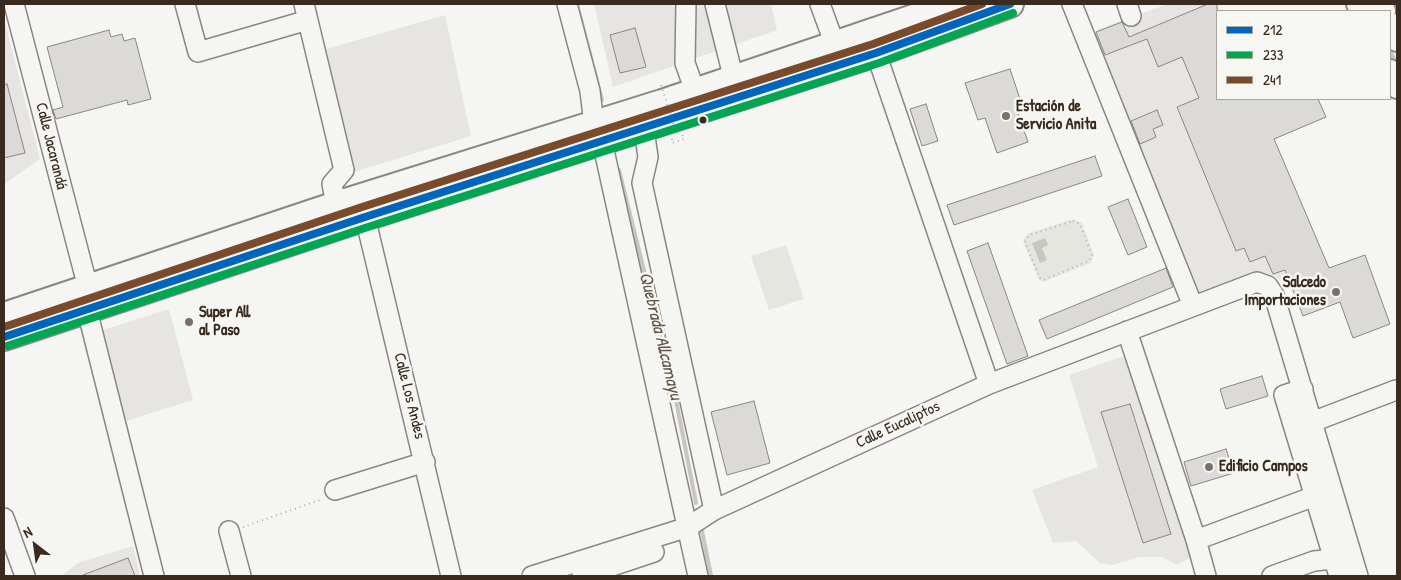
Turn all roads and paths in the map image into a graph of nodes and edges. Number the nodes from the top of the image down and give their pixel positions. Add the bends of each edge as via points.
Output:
1 (14, 4) edge
2 (185, 4) edge
3 (567, 4) edge
4 (686, 4) edge
5 (715, 4) edge
6 (820, 4) edge
7 (956, 4) edge
8 (1010, 4) edge
9 (1072, 4) edge
10 (306, 12) edge
11 (1391, 26) edge
12 (1397, 40) edge
13 (835, 45) junction
14 (876, 54) junction
15 (1391, 73) edge
16 (734, 80) junction
17 (661, 85) dead end
18 (1397, 87) edge
19 (695, 91) junction
20 (644, 129) junction
21 (598, 133) junction
22 (684, 139) dead end
23 (336, 205) junction
24 (365, 217) junction
25 (1030, 235) joint
26 (87, 299) junction
27 (1194, 306) junction
28 (4, 316) edge
29 (1127, 331) junction
30 (4, 337) edge
31 (989, 384) junction
32 (1303, 390) junction
33 (1396, 390) edge
34 (1312, 422) junction
35 (425, 462) junction
36 (335, 490) joint
37 (1315, 496) junction
38 (714, 510) junction
39 (4, 518) edge
40 (688, 527) junction
41 (229, 531) joint
42 (1196, 540) junction
43 (654, 552) dead end
44 (1336, 568) edge
45 (25, 576) edge
46 (154, 576) edge
47 (241, 576) edge
48 (451, 576) edge
49 (532, 576) edge
50 (582, 576) edge
51 (698, 576) edge
52 (1206, 576) edge
53 (1272, 576) edge
54 (1358, 576) edge

1 - 26 street, Calle Jacarandá
2 - 10 street via 198,52
3 - 21 street
4 - 19 street via 685,63
5 - 16 street
6 - 13 street
7 - 13 highway
8 - 14 highway
9 - 27 street
10 - 23 street via 344,170 332,184
11 - 12 main road
13 - 16 highway
14 - 20 highway
14 - 31 street
15 - 18 main road
16 - 19 highway
17 - 22 path, bridge via 678,137 671,139 672,143
19 - 21 highway
20 - 21 highway
20 - 38 street via 648,157 642,183
21 - 23 highway
21 - 24 highway
21 - 40 street
23 - 26 highway
24 - 26 highway
24 - 35 street, Calle Los Andes
25 - 25 path via 1077,222 1091,258 1043,280 1025,242
26 - 28 highway
26 - 30 highway
26 - 46 street, Calle Jacarandá
27 - 29 street, Calle Eucaliptos
27 - 32 street, Calle Eucaliptos via 1257,282 1268,286 1274,294
29 - 31 street, Calle Eucaliptos
29 - 42 street
31 - 38 street, Calle Eucaliptos
32 - 34 street
32 - 37 street via 1284,395
33 - 34 street
34 - 54 street
35 - 36 street
35 - 48 street, Calle Los Andes
36 - 41 path via 322,500
37 - 42 street
37 - 44 street
38 - 40 street, Calle Eucaliptos
39 - 45 street
40 - 49 street, Calle Eucaliptos
40 - 51 street
41 - 47 street
42 - 52 street
43 - 50 street
44 - 53 street via 1314,561

